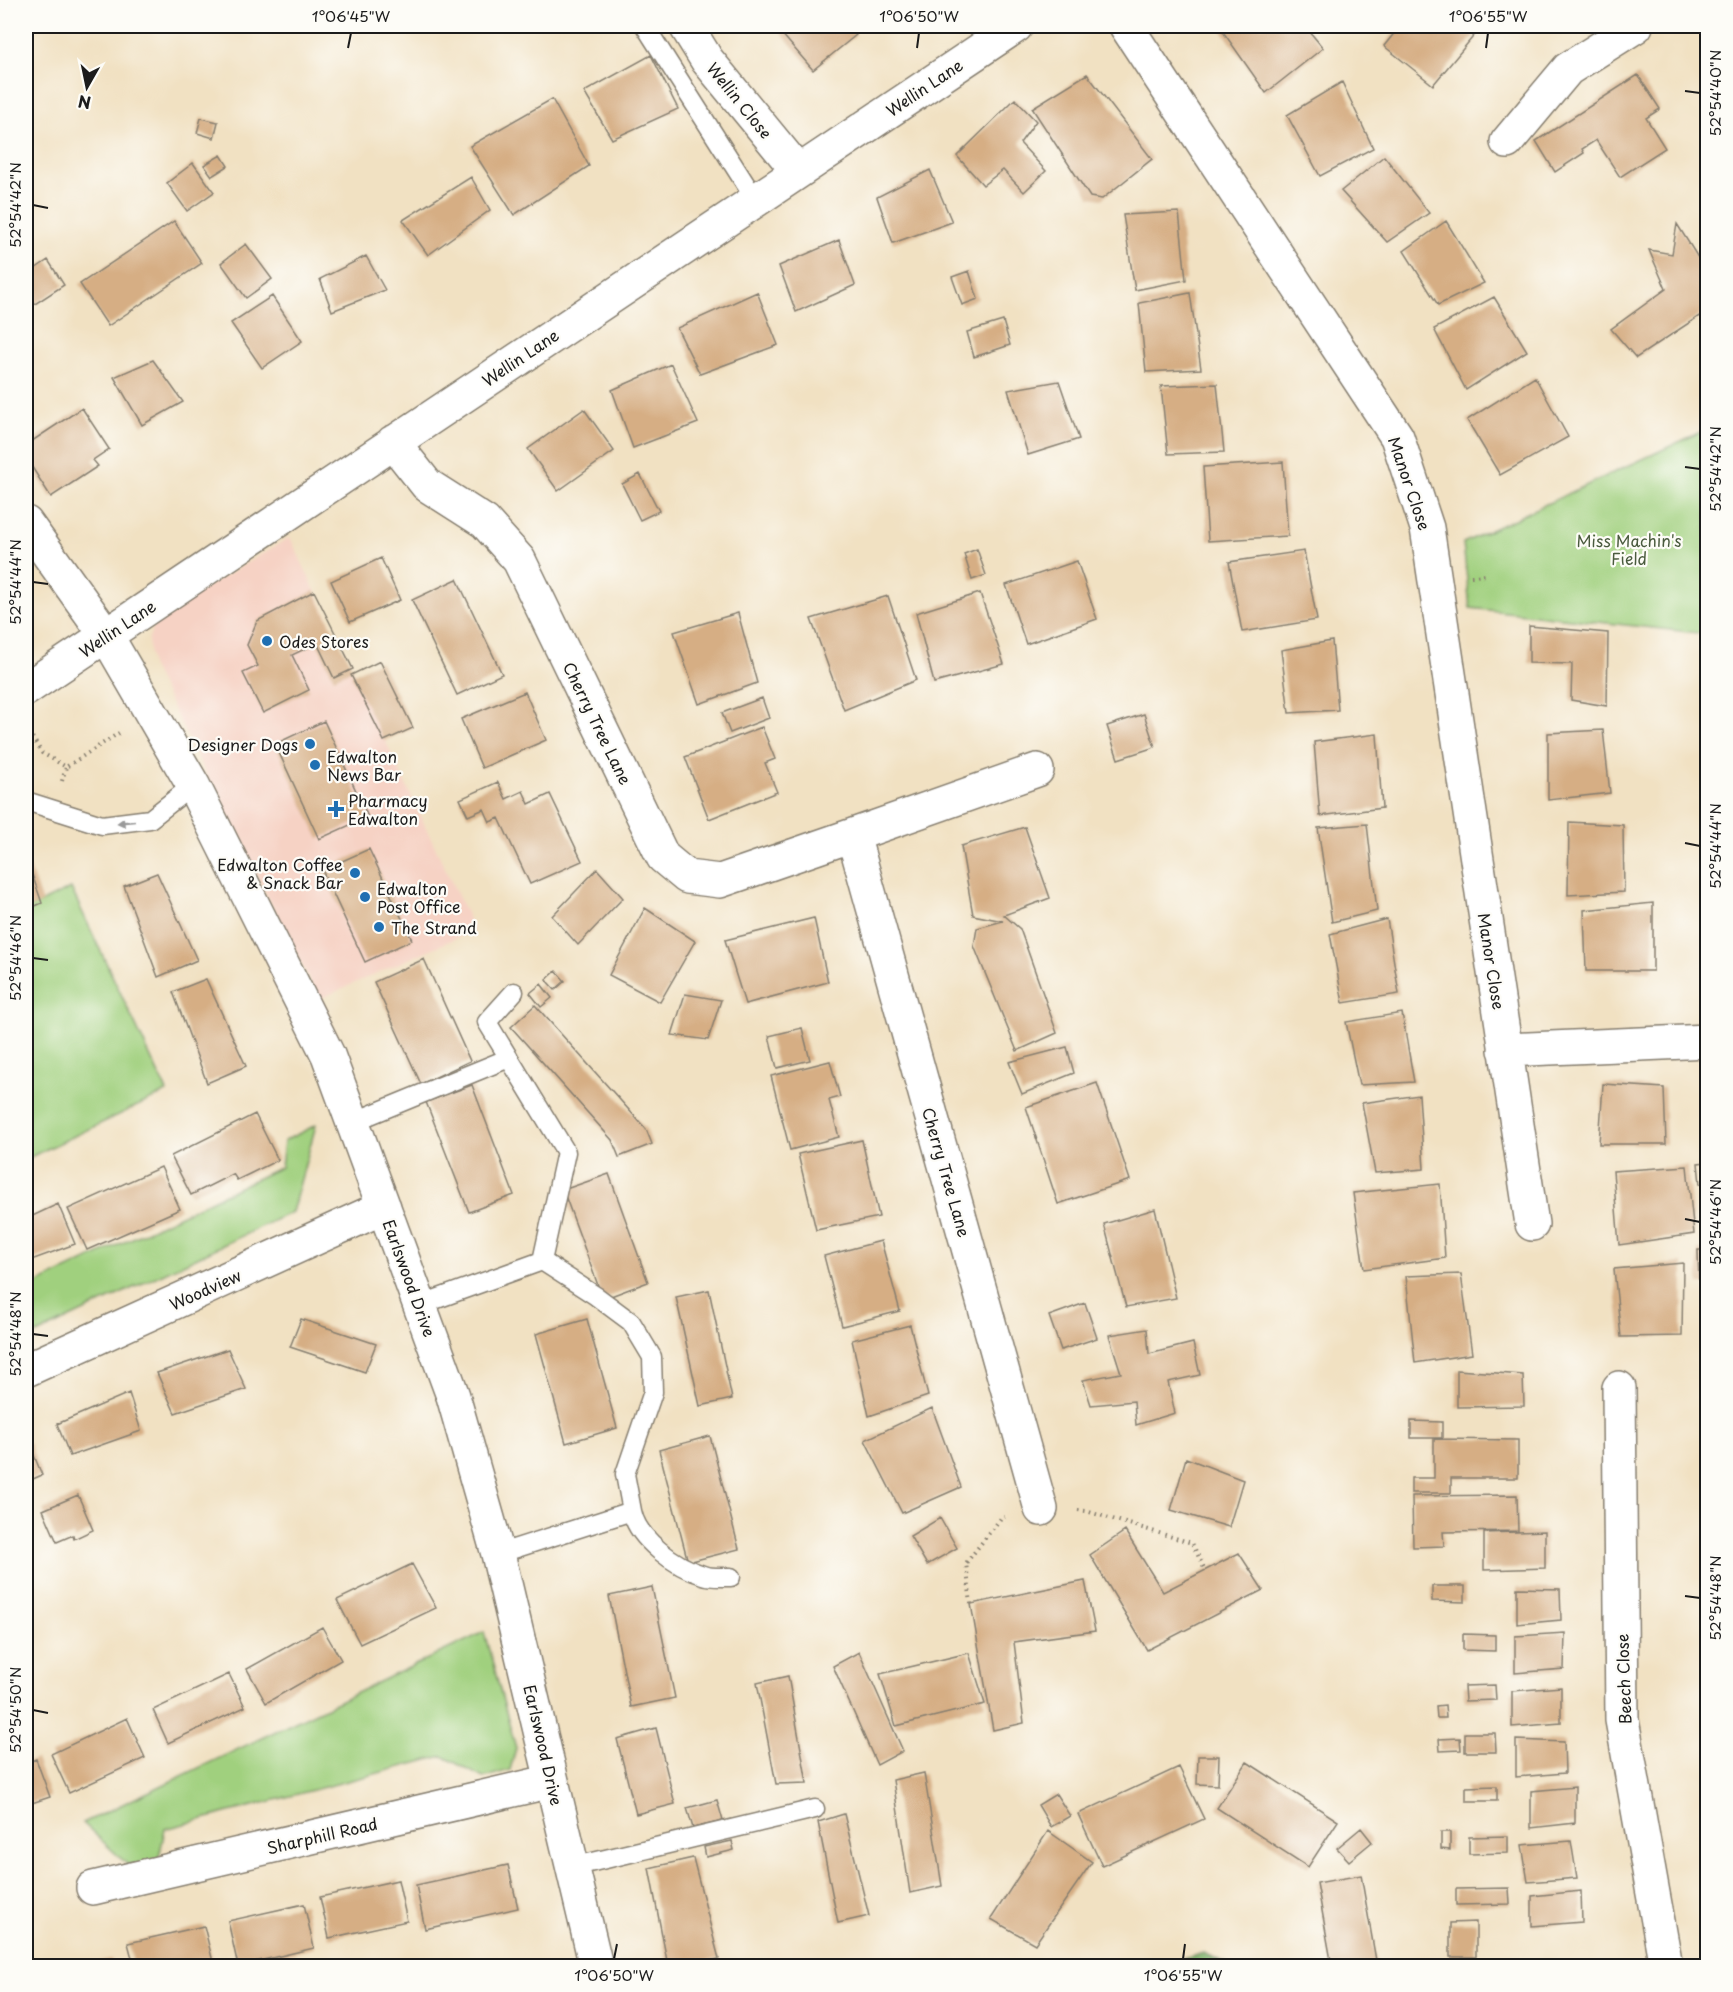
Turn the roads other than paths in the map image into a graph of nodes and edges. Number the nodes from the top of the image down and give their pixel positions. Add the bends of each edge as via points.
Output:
1 (645, 26) edge
2 (686, 26) edge
3 (1016, 26) edge
4 (1126, 26) edge
5 (1636, 26) edge
6 (1507, 142) dead end
7 (798, 171) junction
8 (755, 199) junction
9 (393, 442) junction
10 (26, 523) edge
11 (106, 635) junction
12 (26, 689) edge
13 (1037, 770) dead end
14 (193, 785) junction
15 (26, 801) edge
16 (853, 835) junction
17 (514, 992) dead end
18 (1707, 1041) edge
19 (1505, 1050) junction
20 (509, 1058) junction
21 (353, 1122) junction
22 (384, 1207) junction
23 (1532, 1224) dead end
24 (542, 1261) junction
25 (420, 1305) junction
26 (26, 1371) edge
27 (1619, 1388) dead end
28 (1041, 1509) dead end
29 (632, 1511) junction
30 (498, 1554) junction
31 (731, 1577) dead end
32 (552, 1781) junction
33 (814, 1809) dead end
34 (572, 1867) junction
35 (93, 1888) dead end
36 (596, 1966) edge
37 (1666, 1966) edge

1 - 8 lane
2 - 7 street, Wellin Close via 707,60
3 - 7 street, Wellin Lane
4 - 19 street, Manor Close via 1397,437 1427,528
5 - 6 street via 1568,69
7 - 8 street, Wellin Lane
8 - 9 street, Wellin Lane
9 - 11 street, Wellin Lane
9 - 16 street, Cherry Tree Lane via 427,485 485,522 519,560 663,857 687,877 720,881
10 - 11 street, Earlswood Drive
11 - 12 street, Wellin Lane
11 - 14 street, Earlswood Drive
13 - 16 street, Cherry Tree Lane
14 -> 15 lane via 150,819 102,825
14 - 21 street, Earlswood Drive via 328,1055
16 - 28 street, Cherry Tree Lane
17 - 20 lane via 487,1022
18 - 19 street
19 - 23 street, Manor Close
20 - 21 lane
20 - 24 lane via 566,1152
21 - 22 street, Earlswood Drive
22 - 25 street, Earlswood Drive
22 - 26 street, Woodview
24 - 25 lane
24 - 29 lane via 631,1322 652,1357 653,1392 625,1474
25 - 30 street, Earlswood Drive via 453,1396
27 - 37 street, Beech Close via 1622,1720
29 - 30 lane
29 - 31 lane via 634,1522 661,1554 703,1575
30 - 32 street, Earlswood Drive
32 - 34 street, Earlswood Drive
32 - 35 street, Sharphill Road
33 - 34 lane
34 - 36 street, Earlswood Drive

